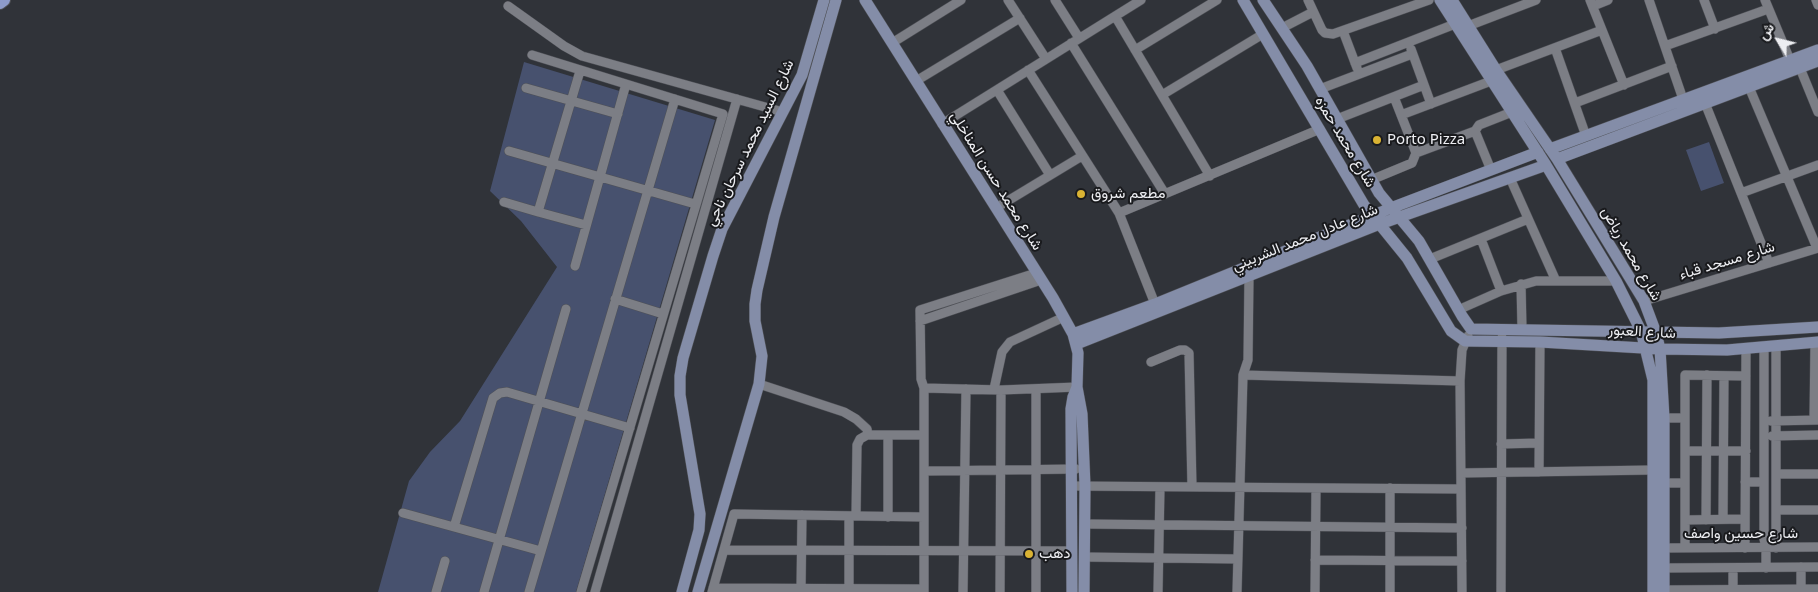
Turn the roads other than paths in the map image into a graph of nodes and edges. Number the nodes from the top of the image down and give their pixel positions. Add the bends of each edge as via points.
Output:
1 (4, 0) edge
2 (824, 0) edge
3 (836, 0) edge
4 (865, 0) edge
5 (961, 0) edge
6 (1008, 0) edge
7 (1055, 0) edge
8 (1141, 0) edge
9 (1217, 0) edge
10 (1243, 0) edge
11 (1263, 0) edge
12 (1308, 0) edge
13 (1429, 0) edge
14 (1440, 0) edge
15 (1452, 0) edge
16 (1536, 0) edge
17 (1608, 0) edge
18 (1649, 0) edge
19 (1704, 0) edge
20 (1764, 0) edge
21 (1816, 0) edge
22 (0, 3) edge
23 (1591, 3) edge
24 (1512, 4) edge
25 (1818, 5) edge
26 (508, 6) dead end
27 (1768, 10) junction
28 (1313, 12) junction
29 (1115, 16) junction
30 (1020, 18) junction
31 (1455, 24) junction
32 (1468, 26) junction
33 (1282, 28) junction
34 (1715, 29) junction
35 (1343, 30) junction
36 (1602, 30) junction
37 (1263, 34) junction
38 (1080, 38) junction
39 (1408, 42) junction
40 (892, 43) junction
41 (1071, 44) junction
42 (1665, 46) junction
43 (1555, 48) junction
44 (1135, 50) junction
45 (1478, 50) junction
46 (1818, 50) edge
47 (1298, 53) junction
48 (1412, 54) junction
49 (532, 55) dead end
50 (1046, 59) junction
51 (1790, 60) junction
52 (1818, 61) edge
53 (1355, 63) junction
54 (1672, 66) junction
55 (1490, 67) junction
56 (1800, 68) junction
57 (1284, 69) junction
58 (1028, 70) junction
59 (580, 71) junction
60 (1359, 74) junction
61 (916, 81) junction
62 (1491, 81) junction
63 (626, 84) junction
64 (1624, 84) junction
65 (1424, 85) junction
66 (796, 86) junction
67 (1749, 87) junction
68 (526, 88) dead end
69 (810, 89) junction
70 (1320, 89) junction
71 (997, 90) junction
72 (1162, 95) junction
73 (1394, 97) junction
74 (675, 98) junction
75 (737, 99) junction
76 (570, 100) junction
77 (1575, 103) junction
78 (1706, 103) junction
79 (1431, 104) junction
80 (1685, 105) junction
81 (783, 112) junction
82 (1512, 112) junction
83 (1818, 112) edge
84 (618, 114) junction
85 (1401, 116) junction
86 (1337, 119) junction
87 (942, 124) junction
88 (1320, 129) junction
89 (1475, 131) junction
90 (1586, 136) junction
91 (1550, 149) junction
92 (509, 151) dead end
93 (1538, 152) junction
94 (1416, 153) junction
95 (1082, 156) junction
96 (1557, 159) junction
97 (552, 162) junction
98 (1818, 165) edge
99 (1546, 166) junction
100 (1491, 170) junction
101 (1050, 175) junction
102 (600, 176) junction
103 (1210, 176) junction
104 (1787, 176) junction
105 (1510, 178) junction
106 (1371, 180) junction
107 (647, 190) junction
108 (1741, 193) junction
109 (1165, 194) junction
110 (504, 202) dead end
111 (695, 204) junction
112 (996, 208) junction
113 (1391, 208) junction
114 (538, 212) junction
115 (1119, 213) junction
116 (1400, 217) junction
117 (1528, 219) junction
118 (1376, 220) junction
119 (586, 225) junction
120 (1481, 239) junction
121 (1817, 248) edge
122 (1430, 260) junction
123 (1769, 263) junction
124 (575, 266) dead end
125 (1039, 276) junction
126 (1250, 277) junction
127 (1556, 281) junction
128 (1616, 281) junction
129 (1521, 284) junction
130 (1501, 291) junction
131 (1190, 295) junction
132 (978, 296) junction
133 (615, 299) junction
134 (1644, 301) junction
135 (1155, 304) junction
136 (566, 309) dead end
137 (1458, 310) junction
138 (663, 314) junction
139 (1064, 317) junction
140 (920, 321) junction
141 (1818, 327) edge
142 (1471, 328) junction
143 (1502, 329) junction
144 (1522, 329) junction
145 (1641, 331) junction
146 (1656, 333) junction
147 (1718, 333) junction
148 (1075, 339) junction
149 (1465, 341) junction
150 (1502, 341) junction
151 (1540, 342) junction
152 (1817, 342) edge
153 (1776, 346) junction
154 (1646, 347) junction
155 (1764, 347) junction
156 (1660, 349) junction
157 (1746, 349) junction
158 (1727, 350) junction
159 (1151, 362) dead end
160 (1243, 375) junction
161 (1707, 375) junction
162 (1724, 376) junction
163 (1746, 376) junction
164 (1460, 381) junction
165 (759, 384) junction
166 (1077, 387) junction
167 (924, 388) junction
168 (966, 389) junction
169 (1036, 389) junction
170 (997, 390) junction
171 (539, 402) junction
172 (581, 413) junction
173 (1664, 418) junction
174 (1685, 418) junction
175 (1746, 418) junction
176 (1764, 419) junction
177 (1816, 420) edge
178 (1776, 421) junction
179 (630, 428) junction
180 (868, 435) junction
181 (888, 435) junction
182 (924, 435) junction
183 (1764, 436) junction
184 (1776, 436) junction
185 (1818, 436) edge
186 (1539, 443) junction
187 (1501, 444) junction
188 (1685, 451) junction
189 (1707, 451) junction
190 (1723, 451) junction
191 (1746, 451) junction
192 (1000, 469) junction
193 (1037, 469) junction
194 (1078, 469) junction
195 (965, 470) junction
196 (1652, 470) junction
197 (924, 471) junction
198 (1539, 472) junction
199 (616, 473) junction
200 (1461, 473) junction
201 (1501, 473) junction
202 (1776, 474) junction
203 (1818, 474) edge
204 (627, 476) junction
205 (1745, 482) junction
206 (1764, 482) junction
207 (1664, 483) junction
208 (1685, 483) junction
209 (1072, 486) junction
210 (1085, 486) junction
211 (1160, 487) junction
212 (1192, 487) junction
213 (1239, 487) junction
214 (1316, 488) junction
215 (1390, 488) junction
216 (1461, 489) junction
217 (1776, 510) junction
218 (1818, 510) edge
219 (403, 513) dead end
220 (802, 515) junction
221 (852, 516) junction
222 (888, 517) junction
223 (924, 518) junction
224 (1723, 519) junction
225 (1745, 519) junction
226 (1685, 520) junction
227 (1706, 520) junction
228 (1084, 524) junction
229 (1159, 525) junction
230 (1238, 526) junction
231 (1316, 526) junction
232 (454, 527) junction
233 (1390, 527) junction
234 (1462, 528) junction
235 (499, 539) junction
236 (1663, 548) junction
237 (1685, 548) junction
238 (1745, 548) junction
239 (1771, 548) junction
240 (1818, 548) edge
241 (724, 550) junction
242 (801, 550) junction
243 (849, 550) junction
244 (924, 550) junction
245 (964, 550) junction
246 (1000, 550) junction
247 (541, 551) junction
248 (1037, 551) junction
249 (1072, 551) junction
250 (1084, 557) junction
251 (1158, 558) junction
252 (1238, 559) junction
253 (1315, 560) junction
254 (445, 561) dead end
255 (1390, 561) junction
256 (1462, 562) junction
257 (1818, 567) edge
258 (1664, 568) junction
259 (1733, 568) junction
260 (1766, 568) junction
261 (1801, 568) junction
262 (801, 588) junction
263 (1801, 589) junction
264 (1818, 589) edge
265 (713, 590) edge
266 (767, 590) edge
267 (849, 590) edge
268 (924, 590) edge
269 (1733, 590) junction
270 (1660, 591) edge
271 (1766, 591) edge
272 (436, 592) edge
273 (484, 592) edge
274 (529, 592) edge
275 (582, 592) edge
276 (595, 592) edge
277 (682, 592) edge
278 (698, 592) edge
279 (963, 592) edge
280 (1000, 592) edge
281 (1036, 592) edge
282 (1072, 592) edge
283 (1084, 592) edge
284 (1158, 592) edge
285 (1237, 592) edge
286 (1315, 592) edge
287 (1390, 592) edge
288 (1462, 592) edge
289 (1500, 592) edge

1 - 22 main road
2 - 66 street, شارع السيد محمد سرحان ناجي
3 - 69 street, شارع السيد محمد سرحان ناجي
4 - 40 street, شارع محمد حسن المناخلي
5 - 40 street
6 - 30 street
7 - 38 street
8 - 29 street
9 - 44 street
10 - 37 street, شارع محمد حمزه
11 - 33 street, شارع محمد حمزه
12 - 28 street
13 - 35 street
14 - 31 street, شارع محمد رياض
15 - 32 street, شارع محمد رياض
16 - 24 street
17 - 23 street
18 - 42 street
19 - 34 street
20 - 27 street
21 - 25 street
23 - 36 street
24 - 32 street
26 - 75 street via 582,56
27 - 34 street
27 - 51 street
28 - 33 street
28 - 35 street via 1325,33
29 - 38 street
29 - 44 street
30 - 50 street
30 - 61 street
31 - 39 street
31 - 45 street, شارع محمد رياض
32 - 45 street, شارع محمد رياض
33 - 47 street, شارع محمد حمزه
34 - 42 street
35 - 53 street
36 - 43 street
36 - 64 street
37 - 57 street, شارع محمد حمزه
37 - 72 street
38 - 41 street
39 - 48 street
39 - 53 street
40 - 61 street, شارع محمد حسن المناخلي
41 - 50 street
41 - 109 street
42 - 54 street
43 - 55 street
43 - 77 street
44 - 72 street
45 - 55 street, شارع محمد رياض
46 - 51 street
47 - 57 street via 1295,64
47 - 70 street, شارع محمد حمزه
48 - 60 street
48 - 65 street
49 - 59 street
50 - 58 street
51 - 80 street
52 - 56 street
53 - 60 street
54 - 64 street
54 - 80 street
55 - 62 street, شارع محمد رياض
55 - 91 street, شارع محمد رياض
56 - 67 street
56 - 83 street
57 - 88 street, شارع محمد حمزه
58 - 71 street
58 - 95 street
59 - 63 street
59 - 76 street
60 - 70 street
61 - 87 street, شارع محمد حسن المناخلي
62 - 79 street
62 - 82 street, شارع محمد رياض
63 - 74 street
63 - 84 street
64 - 77 street
65 - 73 street
65 - 79 street
66 - 69 street
66 - 81 street, شارع السيد محمد سرحان ناجي
67 - 78 street
67 - 104 street
68 - 76 street
69 - 165 street, شارع السيد محمد سرحان ناجي via 774,217 756,297 755,321 762,356
70 - 86 street, شارع محمد حمزه
71 - 87 street
71 - 101 street
72 - 103 street
73 - 85 street
73 - 86 street
74 - 107 street
74 - 111 street via 722,114
75 - 81 street
75 - 204 street
76 - 84 street
76 - 97 street
77 - 90 street
78 - 80 street
78 - 108 street
79 - 85 street
80 - 90 street
80 - 96 street
81 - 277 street, شارع السيد محمد سرحان ناجي via 722,229 681,367 680,395 700,514 699,530
82 - 89 street via 1479,125
82 - 93 street, شارع محمد رياض
84 - 102 street
85 - 94 street
86 - 106 street, شارع محمد حمزه
87 - 112 street, شارع محمد حسن المناخلي
88 - 103 street
88 - 118 street, شارع محمد حمزه
89 - 94 street
89 - 100 street
90 - 91 street
91 - 96 street, شارع محمد رياض
92 - 97 street
93 - 99 street, شارع محمد رياض
93 - 100 street, شارع عادل محمد الشربيني
94 - 106 street via 1412,163
95 - 101 street
95 - 115 street
96 - 134 street, شارع محمد رياض
97 - 102 street
97 - 114 street
98 - 104 street
99 - 105 street, شارع عادل محمد الشربيني
99 - 128 street, شارع محمد رياض
100 - 113 street, شارع عادل محمد الشربيني
101 - 112 street
102 - 107 street
102 - 119 street
103 - 109 street
104 - 108 street
104 - 121 street
105 - 116 street, شارع عادل محمد الشربيني
105 - 117 street
106 - 113 street, شارع محمد حمزه
107 - 111 street
107 - 133 street
108 - 123 street
109 - 115 street
110 - 114 street
111 - 138 street
112 - 125 street, شارع محمد حسن المناخلي
113 - 116 street, شارع محمد حمزه
113 - 118 street, شارع عادل محمد الشربيني
114 - 119 street
115 - 135 street
116 - 118 street, شارع عادل محمد الشربيني
116 - 122 street, شارع محمد حمزه
117 - 120 street
117 - 127 street
118 - 126 street, شارع عادل محمد الشربيني
118 - 131 street, شارع عادل محمد الشربيني
118 - 149 street, شارع محمد حمزه via 1407,258 1451,331
119 - 124 street
120 - 122 street
120 - 130 street
121 - 123 street, شارع مسجد قباء
122 - 137 street, شارع محمد حمزه
123 - 134 street, شارع مسجد قباء
125 - 132 street
125 - 139 street, شارع محمد حسن المناخلي
126 - 131 street, شارع عادل محمد الشربيني
126 - 160 street via 1248,360
127 - 128 street
127 - 129 street
128 - 145 street, شارع محمد رياض
129 - 130 street
129 - 144 street
130 - 137 street
131 - 135 street, شارع عادل محمد الشربيني
131 - 148 street, شارع عادل محمد الشربيني
132 - 140 street
132 - 140 street via 920,310
133 - 138 street
133 - 172 street
134 - 146 street, شارع محمد رياض
135 - 148 street, شارع عادل محمد الشربيني
136 - 171 street
137 - 142 street, شارع محمد حمزه
138 - 179 street
139 - 148 street, شارع محمد حسن المناخلي
139 - 170 street via 1010,342 1002,352
140 - 167 street
141 - 147 street, شارع العبور
142 - 143 street, شارع العبور
142 - 149 street
143 - 144 street, شارع العبور
143 - 150 street
144 - 145 street, شارع العبور
145 - 146 street, شارع العبور
145 - 154 street, شارع محمد رياض
146 - 147 street, شارع العبور
146 - 156 street, شارع محمد رياض
147 - 158 street via 1714,339
148 - 166 street
149 - 150 street, شارع العبور
149 - 164 street
150 - 151 street, شارع العبور
150 - 187 street
151 - 154 street, شارع العبور
151 - 186 street
152 - 153 street, شارع العبور
152 - 177 street
153 - 155 street, شارع العبور
153 - 178 street
154 - 156 street, شارع العبور
154 - 196 street, شارع محمد رياض via 1653,380
155 - 157 street, شارع العبور
155 - 176 street
156 - 158 street, شارع العبور
156 - 173 street, شارع محمد رياض
157 - 158 street, شارع العبور
157 - 163 street
159 - 212 street via 1180,350 1189,353
160 - 164 street
160 - 213 street
161 - 162 street
161 - 174 street via 1685,375
161 - 189 street
162 - 163 street
162 - 190 street
163 - 175 street
164 - 200 street
165 - 180 street via 844,412 856,419
165 - 278 street, شارع السيد محمد سرحان ناجي
166 - 169 street
166 - 194 street via 1082,407
167 - 168 street
167 - 182 street
168 - 170 street
168 - 195 street
169 - 170 street
169 - 193 street
170 - 192 street
171 - 172 street
171 - 232 street via 507,392 493,398
171 - 235 street
172 - 179 street
172 - 247 street
173 - 174 street
173 - 207 street, شارع محمد رياض
174 - 188 street
175 - 176 street
175 - 191 street
176 - 178 street
176 - 183 street
177 - 178 street
178 - 184 street
179 - 199 street
180 - 181 street
180 - 221 street via 857,445
181 - 182 street
181 - 222 street
182 - 197 street
183 - 184 street
183 - 206 street
184 - 185 street
184 - 202 street
186 - 187 street
186 - 198 street
187 - 201 street
188 - 189 street
188 - 208 street
189 - 190 street
189 - 227 street
190 - 191 street
190 - 224 street
191 - 205 street
192 - 193 street
192 - 195 street
192 - 246 street
193 - 194 street
193 - 248 street
194 - 209 street
194 - 210 street
195 - 197 street
195 - 245 street
196 - 198 street
196 - 270 street, شارع محمد رياض
197 - 223 street
198 - 201 street
199 - 204 street
199 - 275 street
200 - 201 street
200 - 216 street
201 - 289 street
202 - 203 street
202 - 217 street
204 - 276 street
205 - 206 street
205 - 225 street
206 - 239 street via 1764,539
207 - 208 street
207 - 236 street, شارع محمد رياض
208 - 226 street
209 - 210 street
209 - 249 street
210 - 211 street
210 - 228 street
211 - 212 street
211 - 229 street
212 - 213 street
213 - 214 street
213 - 230 street
214 - 215 street
214 - 231 street
215 - 216 street
215 - 233 street
216 - 234 street
217 - 218 street
217 - 239 street
219 - 232 street
220 - 221 street
220 - 241 street via 734,514
220 - 242 street
221 - 222 street
221 - 243 street
222 - 223 street
223 - 244 street
224 - 225 street
224 - 227 street
225 - 238 street
226 - 227 street
226 - 237 street
228 - 229 street
228 - 250 street
229 - 230 street
229 - 251 street
230 - 231 street
230 - 252 street
231 - 233 street
231 - 253 street
232 - 235 street
233 - 234 street
233 - 255 street
234 - 256 street
235 - 247 street
235 - 273 street
236 - 237 street, شارع حسين واصف
236 - 258 street, شارع محمد رياض
237 - 238 street, شارع حسين واصف
238 - 239 street, شارع حسين واصف
239 - 240 street, شارع حسين واصف
239 - 260 street
241 - 242 street
241 - 265 street
242 - 243 street
242 - 262 street
243 - 244 street
243 - 267 street
244 - 245 street
244 - 268 street
245 - 246 street
245 - 279 street
246 - 248 street
246 - 280 street
247 - 274 street
248 - 249 street
248 - 281 street
249 - 282 street
250 - 251 street
250 - 283 street
251 - 252 street
251 - 284 street
252 - 285 street
253 - 255 street
253 - 286 street
254 - 272 street
255 - 256 street
255 - 287 street
256 - 288 street
257 - 261 street
258 - 259 street
258 - 270 street, شارع محمد رياض
259 - 260 street
259 - 269 street
260 - 261 street
261 - 263 street
262 - 266 street
262 - 267 street
263 - 264 street
263 - 271 street
265 - 266 street
267 - 268 street
269 - 270 street
269 - 271 street

